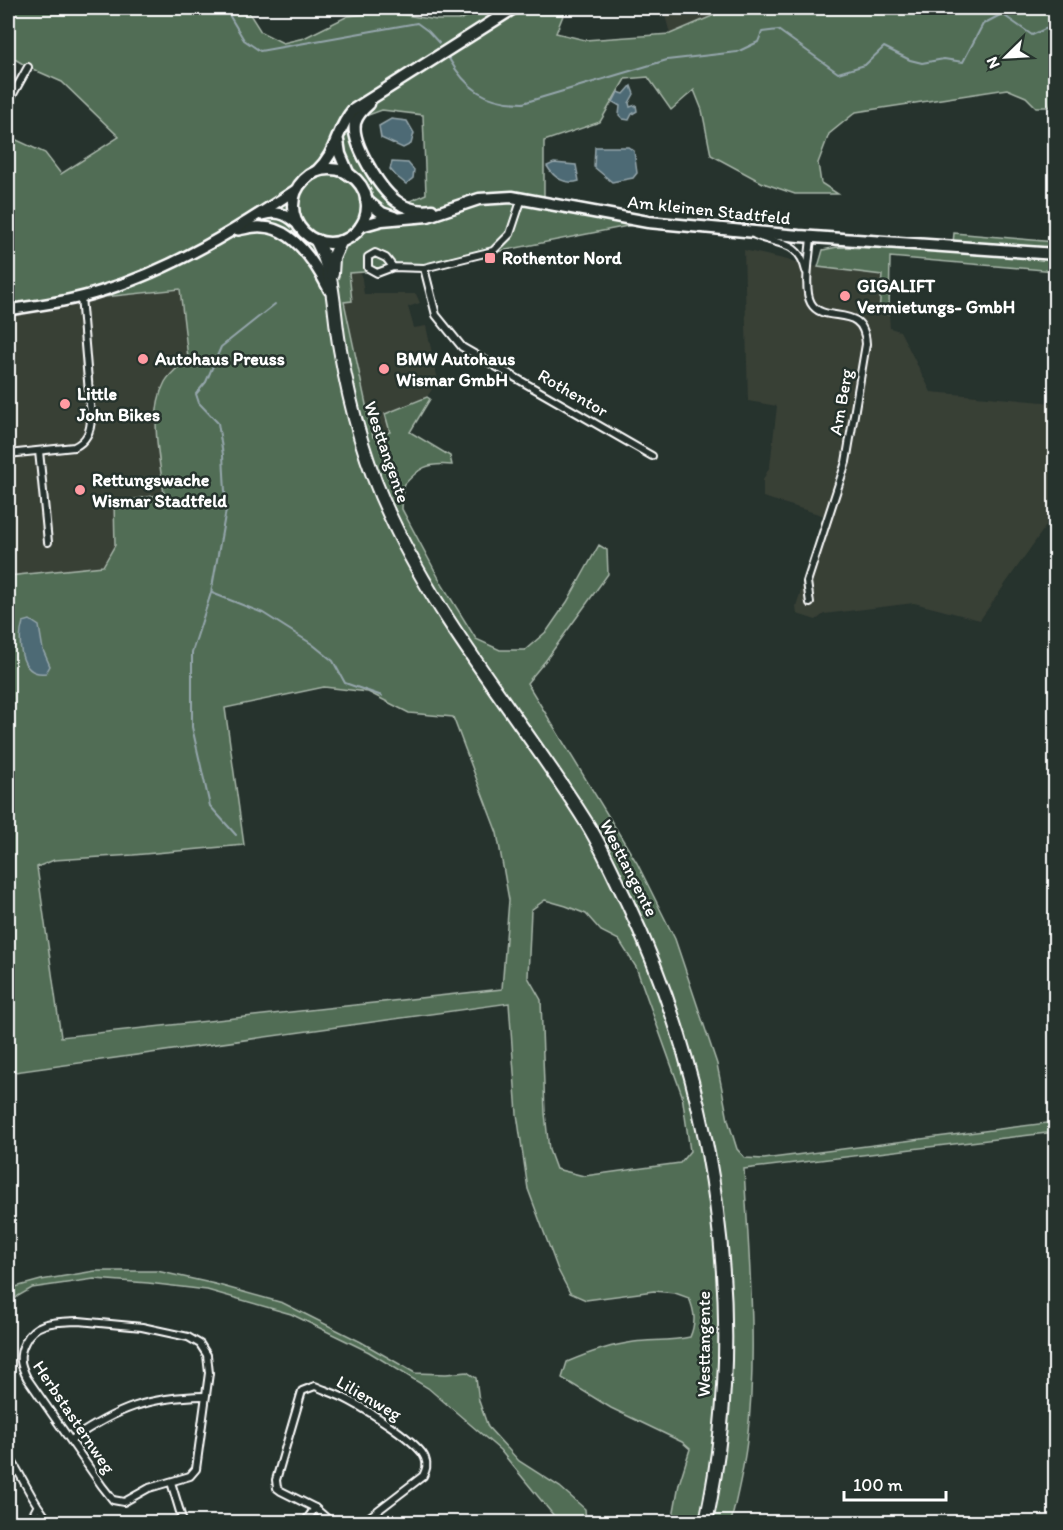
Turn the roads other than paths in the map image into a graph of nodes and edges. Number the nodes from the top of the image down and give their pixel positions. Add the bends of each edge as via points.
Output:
1 (514, 8) edge
2 (28, 67) dead end
3 (378, 92) junction
4 (8, 103) edge
5 (340, 129) junction
6 (317, 171) junction
7 (350, 175) junction
8 (297, 189) junction
9 (522, 198) junction
10 (366, 200) junction
11 (464, 204) junction
12 (256, 216) junction
13 (403, 219) junction
14 (296, 223) junction
15 (361, 226) junction
16 (232, 231) junction
17 (749, 232) junction
18 (810, 237) junction
19 (317, 242) junction
20 (340, 242) junction
21 (1056, 254) edge
22 (393, 267) dead end
23 (424, 268) junction
24 (808, 278) junction
25 (331, 284) junction
26 (81, 296) junction
27 (333, 298) junction
28 (8, 310) edge
29 (39, 452) junction
30 (8, 454) edge
31 (652, 456) dead end
32 (48, 542) dead end
33 (810, 603) dead end
34 (205, 1396) junction
35 (71, 1440) junction
36 (8, 1455) edge
37 (171, 1482) junction
38 (37, 1507) junction
39 (315, 1508) junction
40 (29, 1522) edge
41 (50, 1522) edge
42 (183, 1522) edge
43 (305, 1522) edge
44 (331, 1522) edge
45 (363, 1522) edge
46 (479, 1522) edge
47 (488, 1522) edge
48 (706, 1522) edge

1 - 3 main road
2 - 4 street
3 - 5 main road via 353,110
3 - 11 main road via 359,114 355,132 359,147 384,189 401,205 418,210 456,202
5 - 6 main road via 332,153
5 - 7 main road via 340,154
6 - 7 main road via 334,169
6 - 8 main road
7 - 10 main road via 361,186
8 - 12 main road
8 - 14 main road via 292,206
9 - 11 main road, Am kleinen Stadtfeld via 497,197
9 - 17 main road, Am kleinen Stadtfeld via 636,220
9 - 23 street via 510,234 496,249
10 - 13 main road via 382,213
10 - 15 main road
11 - 13 main road via 428,216
12 - 14 main road via 277,212
12 - 16 main road
13 - 15 main road
14 - 19 main road
15 - 20 main road
16 - 26 main road via 167,266
16 - 27 main road via 262,227 282,231 318,269
17 - 18 main road, Am kleinen Stadtfeld
17 - 24 street via 796,250
18 - 21 main road, Am kleinen Stadtfeld
18 - 24 street, Am Berg
19 - 20 main road
19 - 25 highway, Westtangente
20 - 25 highway, Westtangente via 333,258
22 - 23 street
23 - 31 street, Rothentor via 436,315 462,347
24 - 33 street, Am Berg via 808,295 814,307 856,320 864,330 866,344 846,462 807,582
25 - 27 highway, Westtangente
26 - 28 main road
26 - 29 street via 90,430 82,443 74,447
27 - 48 highway, Westtangente via 351,402 389,515 450,624 589,826 641,933 679,1037 709,1156 723,1276 722,1415
29 - 30 street
29 - 32 street
34 - 35 street via 172,1397 137,1405 95,1423
34 - 35 street, Herbstasternweg via 207,1354 188,1336 79,1321 47,1323 29,1333 20,1350 20,1363
34 - 37 street, Herbstasternweg via 196,1469 190,1476
35 - 37 street, Herbstasternweg via 113,1500 124,1502
36 - 38 street
37 - 42 street
38 - 40 street
38 - 41 street
39 - 43 street
39 - 44 street, Lilienweg
39 - 45 street, Lilienweg via 281,1491 276,1480 302,1391 315,1386 394,1428 426,1461 423,1476
46 - 47 street

